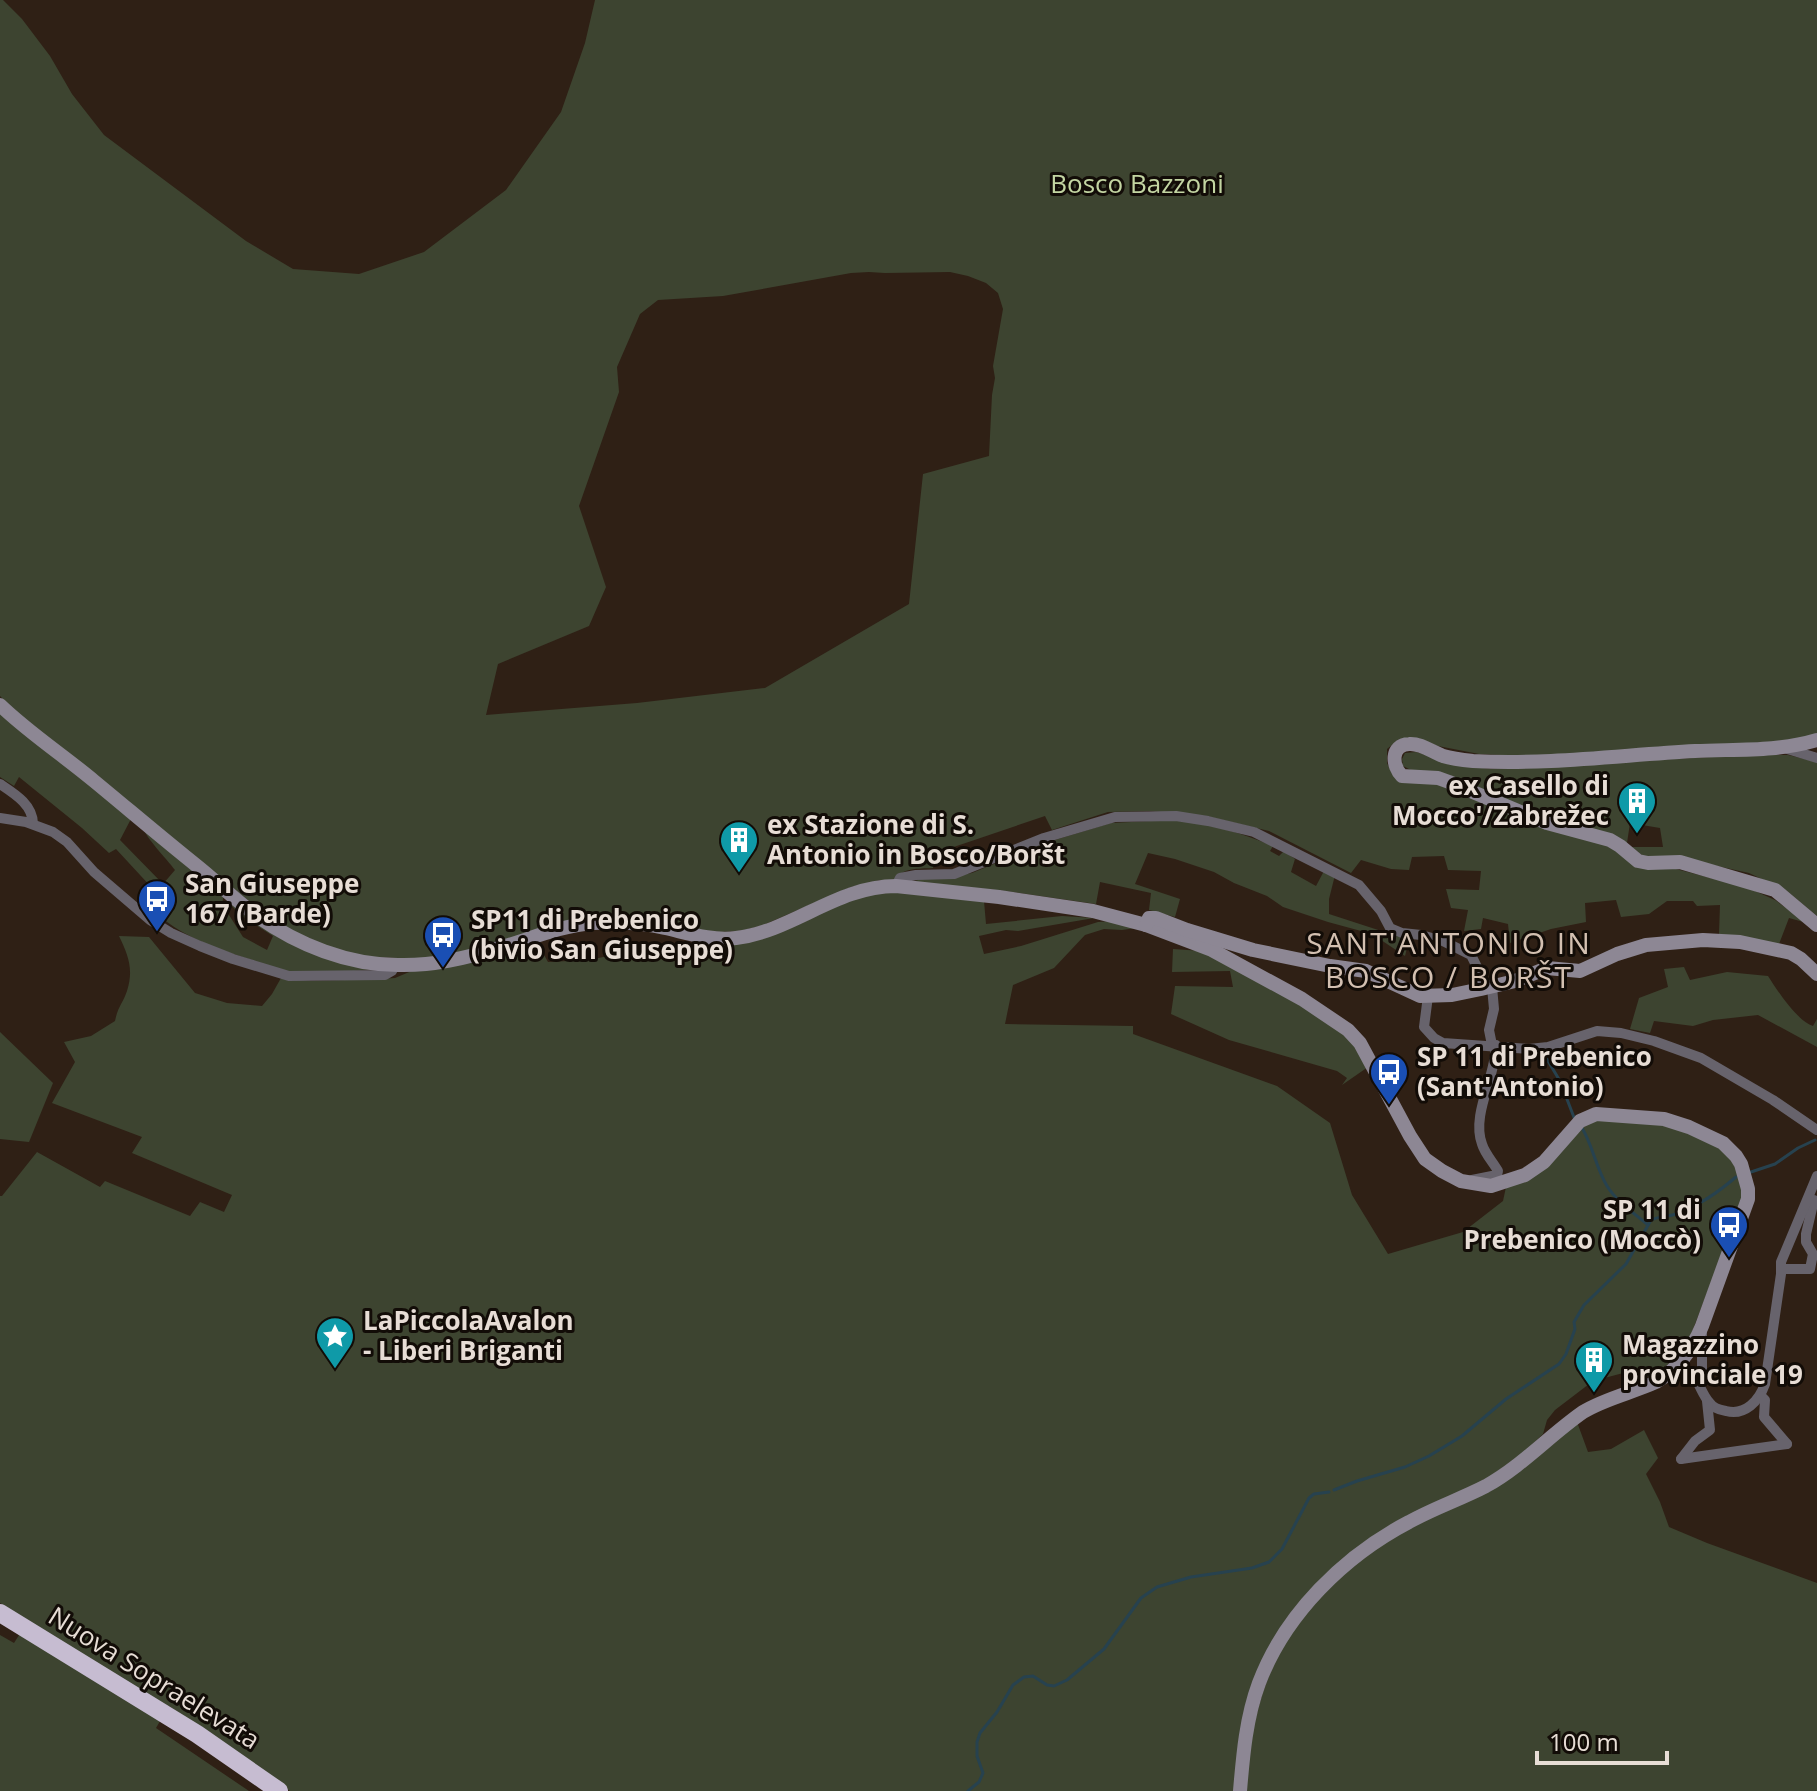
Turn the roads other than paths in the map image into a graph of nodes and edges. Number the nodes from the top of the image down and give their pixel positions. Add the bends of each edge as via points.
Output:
1 (0, 705) edge
2 (1817, 740) edge
3 (1784, 748) junction
4 (1817, 758) edge
5 (0, 784) edge
6 (0, 818) edge
7 (33, 824) junction
8 (896, 886) junction
9 (1146, 925) junction
10 (1817, 925) edge
11 (395, 965) junction
12 (1817, 974) edge
13 (1486, 988) junction
14 (1428, 996) junction
15 (1494, 1045) junction
16 (1817, 1130) edge
17 (1817, 1176) edge
18 (1461, 1181) junction
19 (1817, 1191) edge
20 (1781, 1269) junction
21 (1702, 1326) junction
22 (1761, 1396) junction
23 (1707, 1400) junction
24 (0, 1613) edge
25 (0, 1625) edge
26 (21, 1632) junction
27 (162, 1718) junction
28 (261, 1791) edge
29 (279, 1791) edge
30 (1240, 1791) edge

1 - 11 main road via 257,916 332,954
2 - 3 main road
3 - 4 street
3 - 10 main road via 1520,762 1457,759 1410,744 1402,745 1393,758 1402,776 1438,778 1555,826 1610,840 1638,861 1680,862 1775,890
5 - 7 street via 24,801
6 - 7 street
7 - 11 street via 67,842 150,920 233,959 310,977 385,975
8 - 9 main road via 1065,906
8 - 11 main road via 856,891 748,936 717,939 639,923 588,924 445,962
8 - 13 street via 908,876 964,872 1044,838 1115,817 1208,821 1254,832 1351,880 1367,892 1390,928 1443,941 1471,955
9 - 14 main road via 1149,918 1156,918 1243,947 1366,971
9 - 18 main road via 1212,950 1336,1020 1360,1043 1425,1159
12 - 13 main road via 1791,953 1703,940 1646,945 1580,971 1547,968
13 - 14 main road
13 - 15 street via 1494,1009 1489,1030
14 - 15 street via 1424,1027 1434,1038
15 - 16 street via 1548,1047 1597,1031 1654,1041 1701,1058
15 - 18 street via 1479,1128 1482,1146 1498,1171
17 - 20 street
18 - 21 main road via 1491,1186 1525,1175 1544,1162 1580,1121 1596,1114 1664,1119 1723,1143 1741,1164 1748,1199
19 - 20 street via 1806,1234 1813,1254 1810,1269
20 - 22 street
21 - 23 street via 1699,1385
21 - 30 main road via 1681,1361 1664,1377 1584,1412 1497,1479 1407,1522 1320,1588 1293,1621 1258,1685
22 - 23 street via 1732,1413
22 - 23 street via 1764,1417 1787,1444 1681,1459 1710,1430
24 - 26 highway, Nuova Sopraelevata
25 - 26 highway, Nuova Sopraelevata
26 - 27 highway, Nuova Sopraelevata
27 - 28 highway, Nuova Sopraelevata
27 - 29 highway, Nuova Sopraelevata via 227,1753

